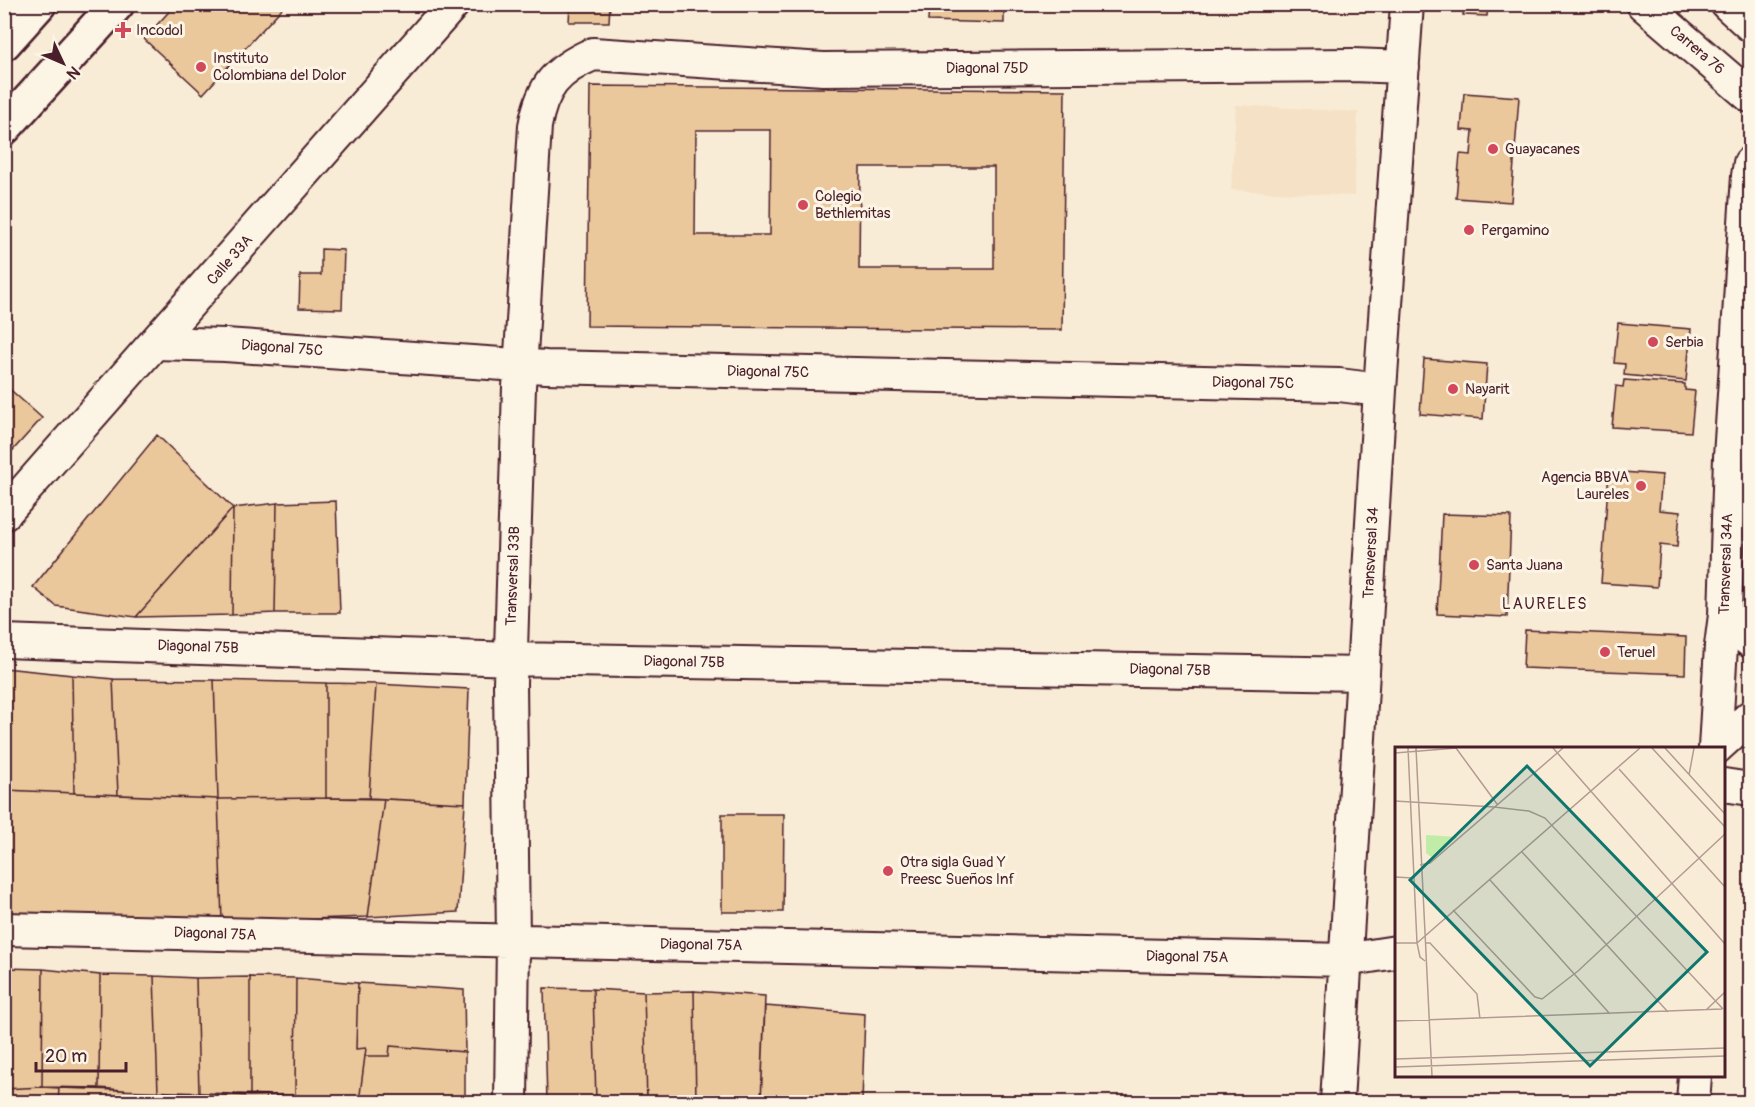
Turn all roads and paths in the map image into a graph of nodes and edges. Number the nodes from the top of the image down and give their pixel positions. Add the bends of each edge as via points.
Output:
1 (39, 4) edge
2 (117, 4) edge
3 (453, 4) edge
4 (1407, 4) edge
5 (1643, 4) edge
6 (4, 43) edge
7 (573, 63) joint
8 (1403, 67) junction
9 (1750, 96) edge
10 (4, 128) edge
11 (1750, 163) edge
12 (155, 344) junction
13 (520, 366) junction
14 (1380, 390) junction
15 (4, 514) edge
16 (1725, 615) junction
17 (4, 641) edge
18 (1750, 641) edge
19 (512, 659) junction
20 (1363, 674) junction
21 (1750, 717) edge
22 (1716, 747) edge
23 (1717, 747) edge
24 (1725, 785) edge
25 (1750, 789) edge
26 (4, 929) edge
27 (513, 940) junction
28 (1395, 952) edge
29 (1345, 960) junction
30 (1695, 1077) edge
31 (511, 1102) edge
32 (1337, 1102) edge
33 (1693, 1102) edge

1 - 6 main road
2 - 10 main road
3 - 12 street, Calle 33A
4 - 8 street, Transversal 34
5 - 9 street, Carrera 76
7 - 8 street, Diagonal 75D via 593,54 823,69
7 - 13 street, Transversal 33B via 551,81 535,126
8 - 14 street, Transversal 34
11 - 16 street, Transversal 34A via 1730,457
12 - 13 street, Diagonal 75C via 225,345
12 - 15 street, Calle 33A
13 - 14 street, Diagonal 75C via 1339,385
13 - 19 street, Transversal 33B
14 - 20 street, Transversal 34
16 - 18 street
16 - 22 street, Transversal 34A
17 - 19 street, Diagonal 75B
19 - 20 street, Diagonal 75B
19 - 27 street, Transversal 33B
20 - 29 street, Transversal 34
21 - 23 street
24 - 25 street
26 - 27 street, Diagonal 75A
27 - 29 street, Diagonal 75A
27 - 31 street, Transversal 33B
28 - 29 street, Diagonal 75A
29 - 32 street, Transversal 34
30 - 33 street

